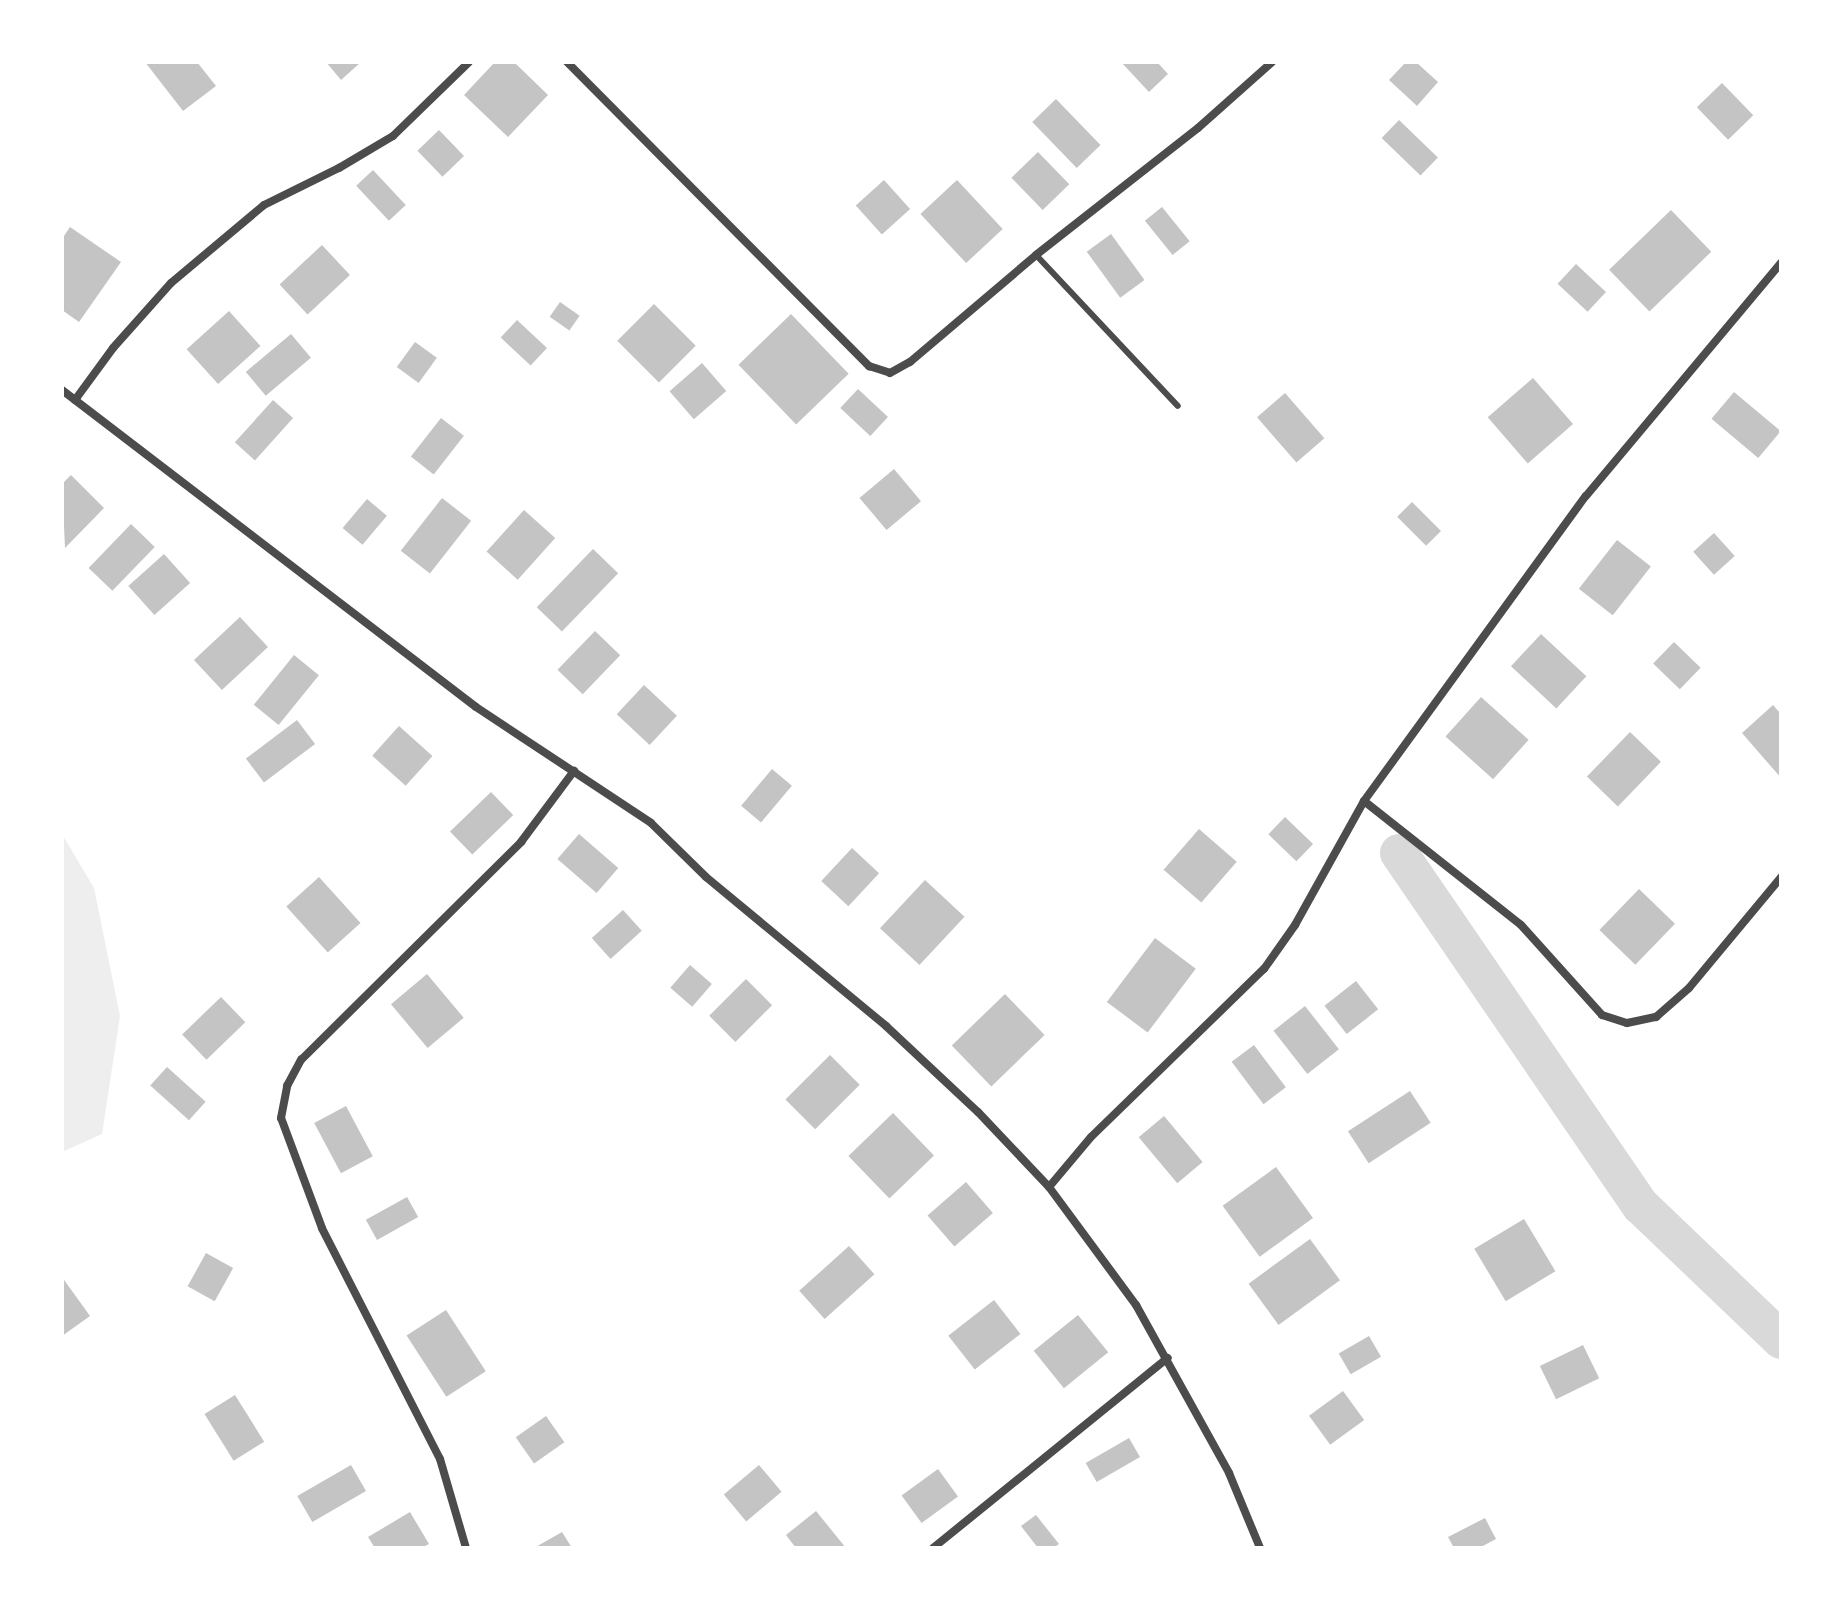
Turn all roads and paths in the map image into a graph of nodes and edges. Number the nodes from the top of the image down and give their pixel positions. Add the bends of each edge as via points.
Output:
1 (469, 62) edge
2 (567, 62) edge
3 (1272, 62) edge
4 (1036, 255) junction
5 (1781, 263) edge
6 (62, 390) edge
7 (75, 400) junction
8 (1178, 406) dead end
9 (574, 771) junction
10 (1364, 801) junction
11 (1781, 877) edge
12 (1049, 1187) junction
13 (1168, 1358) junction
14 (466, 1548) edge
15 (933, 1548) edge
16 (1260, 1548) edge

1 - 7 street via 393,136 264,205 171,283
2 - 4 street via 869,366 890,373 910,362
3 - 4 street via 1198,128
4 - 8 lane
5 - 10 street via 1586,496
6 - 7 street
7 - 9 street via 476,707
9 - 12 street via 651,823 706,877 886,1026
9 - 14 street via 521,842 301,1060 287,1086 281,1118 322,1228 440,1459
10 - 11 street via 1521,925 1602,1015 1627,1023 1656,1017 1689,988
10 - 12 street via 1295,925 1264,969 1091,1137
12 - 13 street via 1136,1305
13 - 15 street
13 - 16 street via 1229,1473

